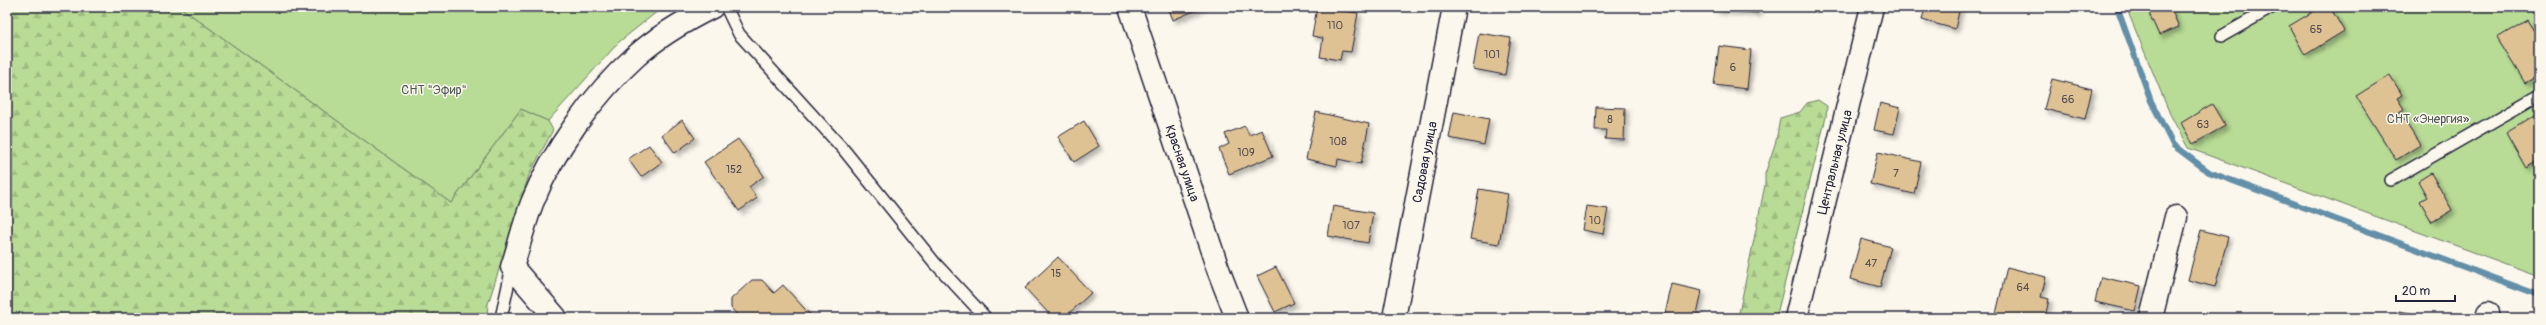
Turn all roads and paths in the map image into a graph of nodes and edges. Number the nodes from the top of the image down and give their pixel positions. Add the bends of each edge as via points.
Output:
1 (712, 7) edge
2 (726, 7) edge
3 (1130, 7) edge
4 (1454, 7) edge
5 (1872, 7) edge
6 (2273, 7) edge
7 (2222, 36) dead end
8 (2539, 95) edge
9 (2391, 180) dead end
10 (2176, 217) dead end
11 (512, 267) junction
12 (554, 316) edge
13 (501, 318) edge
14 (986, 318) edge
15 (1237, 318) edge
16 (1394, 318) edge
17 (1796, 318) edge
18 (2151, 318) edge

1 - 11 street via 636,56 606,88 567,138 532,204
2 - 14 lane via 739,34 844,150 934,262
3 - 15 street, Красная улица via 1218,269
4 - 16 street, Садовая улица
5 - 17 street, Центральная улица
6 - 7 lane
8 - 9 lane
10 - 18 street
11 - 12 street
11 - 13 lane

